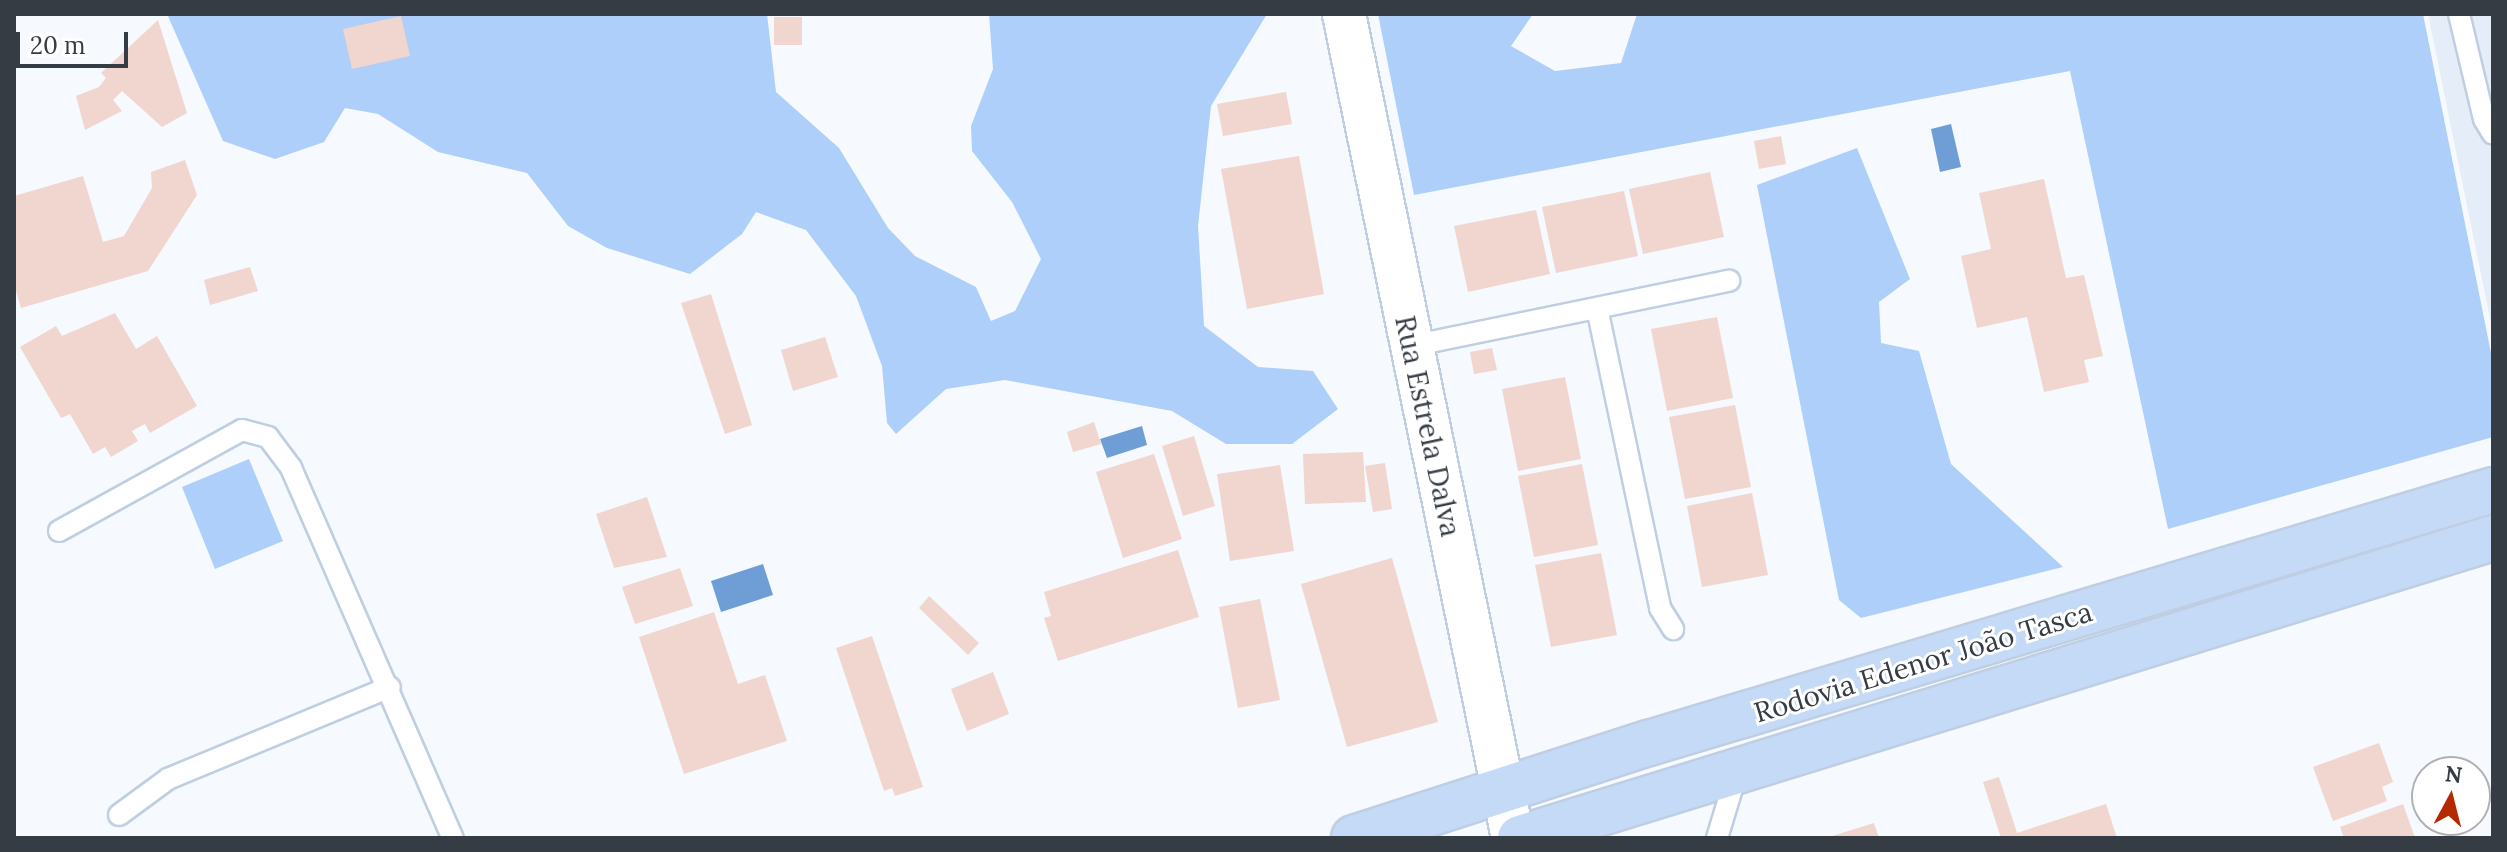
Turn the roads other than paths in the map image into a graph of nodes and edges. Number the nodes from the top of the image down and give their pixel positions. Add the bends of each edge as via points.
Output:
1 (1344, 14) edge
2 (2459, 14) edge
3 (2493, 134) edge
4 (1729, 281) dead end
5 (1597, 308) junction
6 (1411, 346) junction
7 (2493, 490) edge
8 (59, 531) dead end
9 (2493, 538) edge
10 (1673, 629) dead end
11 (390, 687) junction
12 (1737, 772) junction
13 (1504, 791) junction
14 (119, 815) dead end
15 (453, 838) edge
16 (1354, 838) edge
17 (1513, 838) edge
18 (1520, 838) edge
19 (1717, 838) edge

1 - 6 street, Rua Estrela Dalva
2 - 3 lane via 2484,119
4 - 5 lane
5 - 6 lane
5 - 10 lane via 1660,608
6 - 13 street, Rua Estrela Dalva
7 - 13 main road, Rodovia Edenor João Tasca
8 - 11 lane via 242,430 268,437 291,468
9 - 12 main road, Rodovia Edenor João Tasca
11 - 14 lane via 168,779
11 - 15 lane
12 - 18 main road, Rodovia Edenor João Tasca
12 - 19 lane
13 - 16 main road, Rodovia Edenor João Tasca
13 - 17 street, Rua Estrela Dalva

